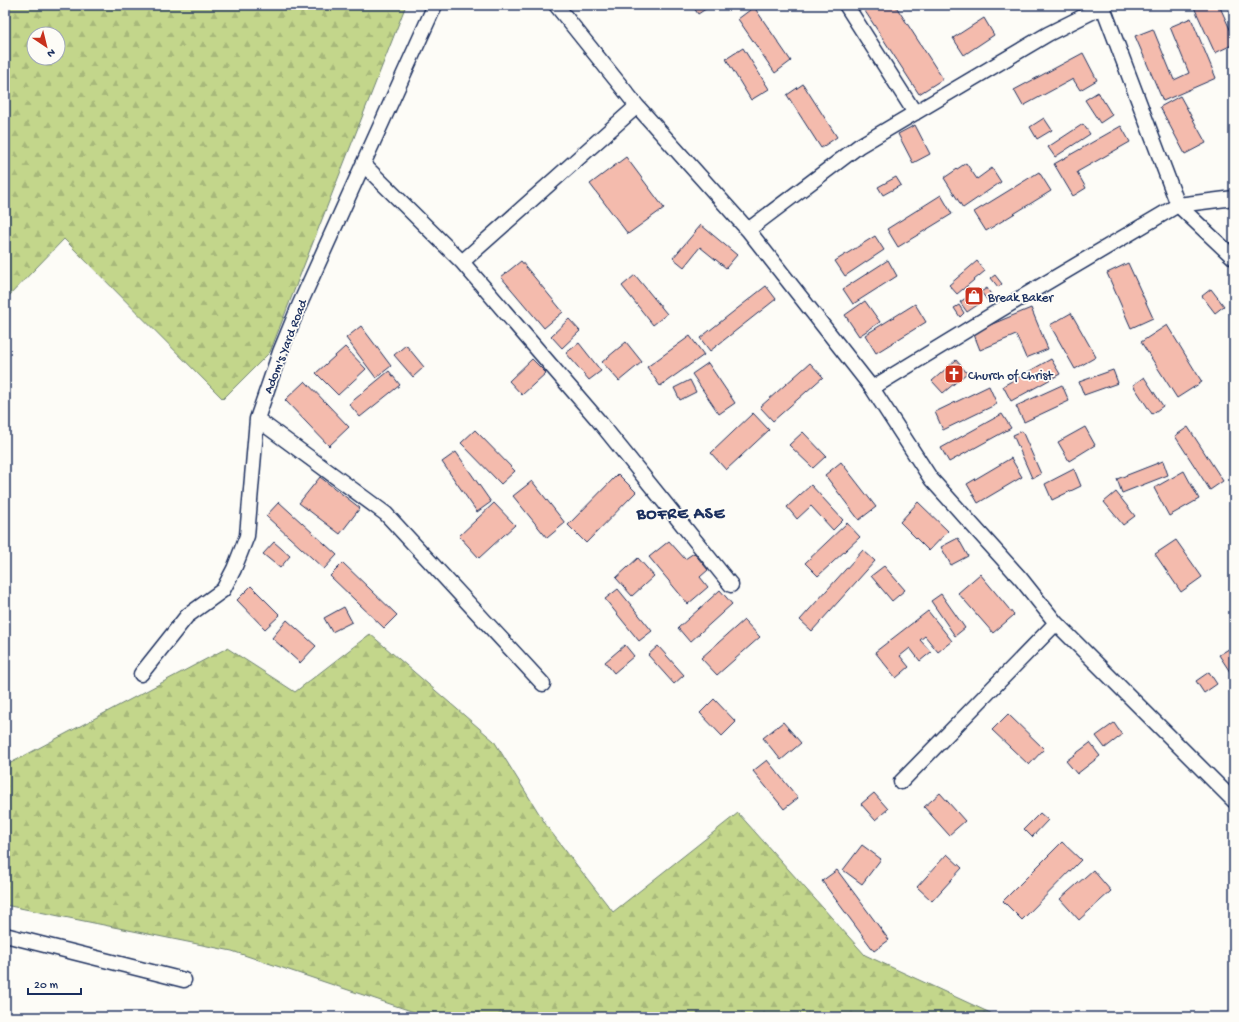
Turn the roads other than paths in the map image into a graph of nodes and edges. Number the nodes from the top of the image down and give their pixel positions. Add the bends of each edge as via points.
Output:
1 (435, 5) edge
2 (556, 5) edge
3 (846, 5) edge
4 (1104, 6) edge
5 (637, 106) junction
6 (915, 113) junction
7 (363, 164) junction
8 (1234, 198) edge
9 (1178, 205) junction
10 (748, 230) junction
11 (1234, 258) edge
12 (462, 262) junction
13 (872, 388) junction
14 (257, 419) junction
15 (732, 585) dead end
16 (1056, 623) junction
17 (141, 674) dead end
18 (543, 684) dead end
19 (901, 782) dead end
20 (1234, 801) edge
21 (5, 935) edge
22 (184, 980) dead end

1 - 7 street, Adom's Yard Road
2 - 5 street
3 - 6 street
4 - 6 street via 1048,34
4 - 9 street
5 - 10 street
5 - 12 street
6 - 10 street via 859,146
7 - 12 street
7 - 14 street, Adom's Yard Road via 298,306
8 - 9 street
9 - 11 street
9 - 13 street
10 - 13 street
12 - 15 street via 598,420
13 - 16 street via 931,479 1021,579
14 - 17 street, Adom's Yard Road via 247,536 234,569 223,590 188,616
14 - 18 street via 386,514
16 - 19 street
16 - 20 street
21 - 22 street

